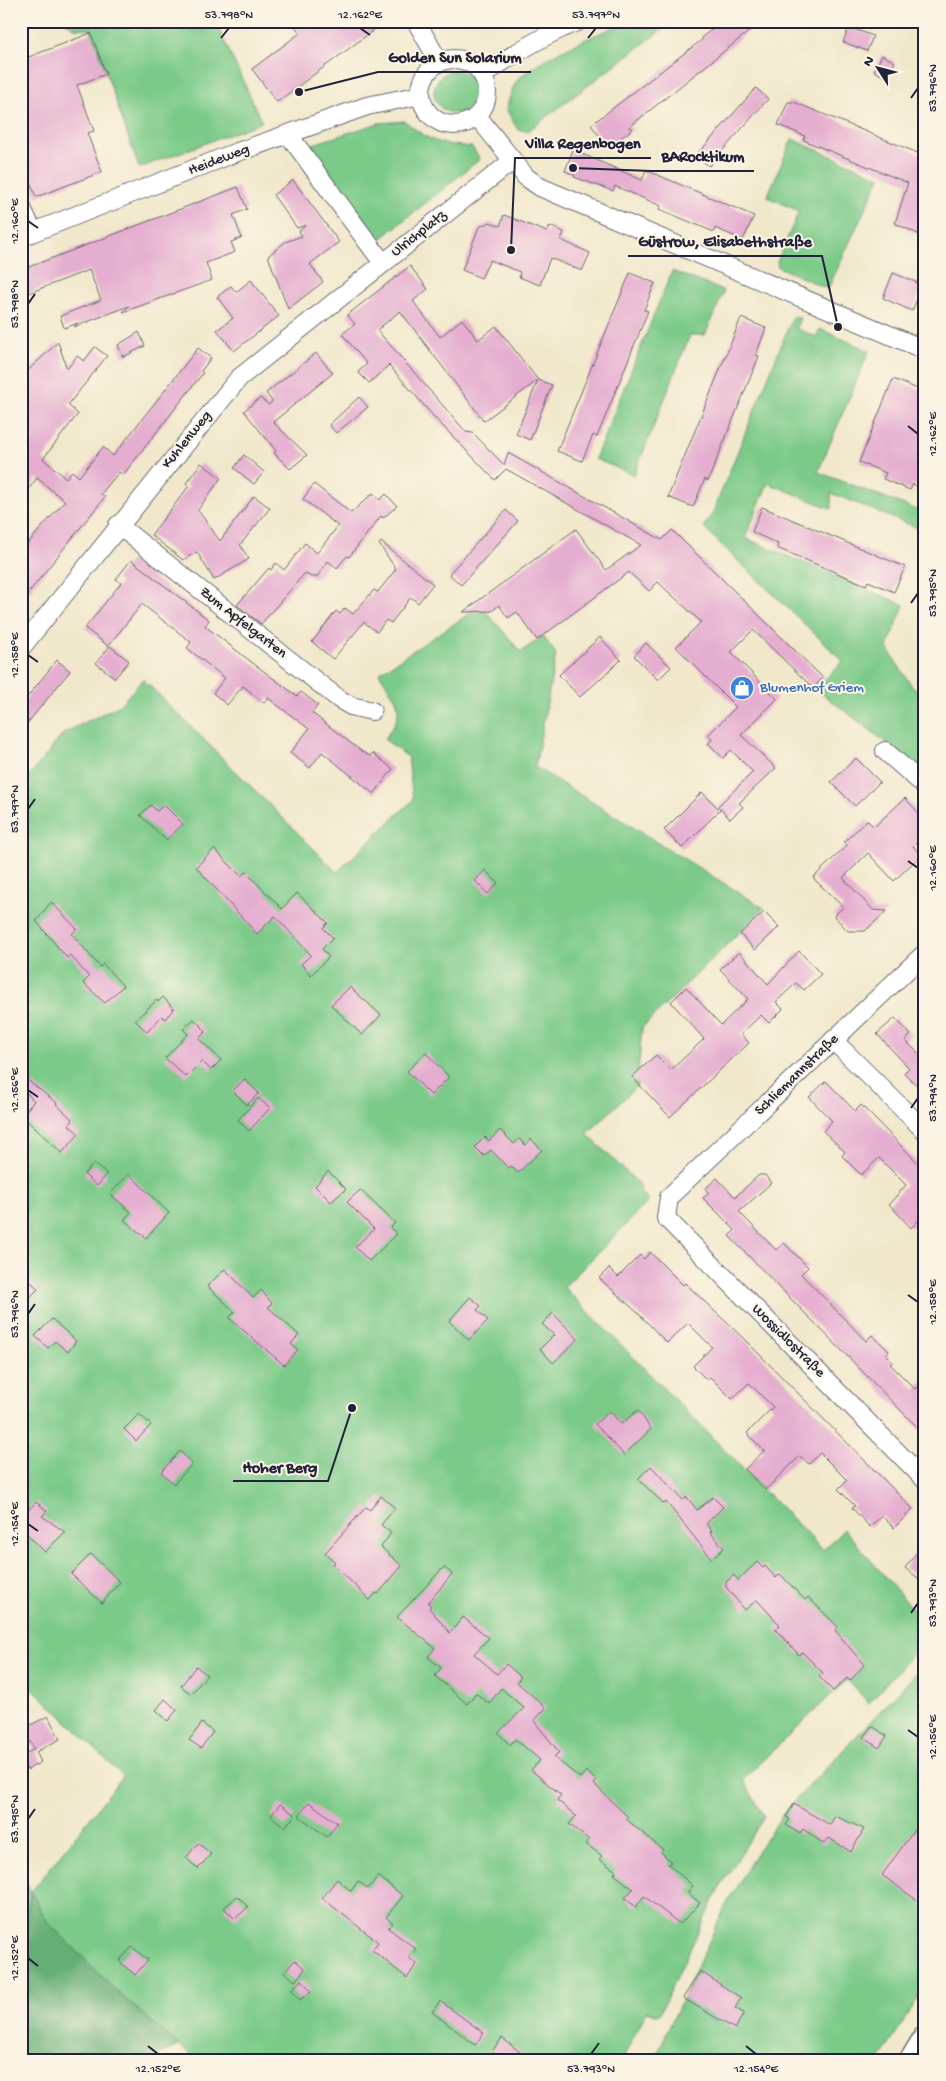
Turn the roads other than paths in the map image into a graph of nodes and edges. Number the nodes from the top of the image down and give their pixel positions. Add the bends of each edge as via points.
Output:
1 (416, 21) edge
2 (579, 21) edge
3 (439, 62) junction
4 (483, 75) junction
5 (421, 95) junction
6 (477, 116) junction
7 (288, 134) junction
8 (512, 161) junction
9 (21, 206) edge
10 (27, 234) edge
11 (383, 263) junction
12 (925, 350) edge
13 (118, 525) junction
14 (22, 645) edge
15 (372, 711) dead end
16 (885, 751) dead end
17 (925, 786) edge
18 (925, 954) edge
19 (833, 1040) junction
20 (925, 1131) edge
21 (669, 1196) joint
22 (925, 1480) edge
23 (925, 2037) edge
24 (911, 2060) edge

1 - 3 street
2 - 4 street via 563,27
3 - 4 street via 449,59 468,61
3 - 5 street via 425,76
4 - 6 street via 488,92
5 - 6 street via 430,114 448,124 463,124
5 - 7 street, Heideweg via 367,106
6 - 8 street
7 - 10 street, Heideweg
7 - 11 street, Ulrichplatz
8 - 11 street, Ulrichplatz
8 - 12 street via 526,177 558,196
9 - 10 street
11 - 13 street, Kuhlenweg via 238,378
13 - 14 street, Kuhlenweg
13 - 15 street, Zum Apfelgarten via 339,699
16 - 17 street
18 - 19 street, Schliemannstraße
19 - 20 street
19 - 21 street, Schliemannstraße
21 - 22 street, Wossidlostraße via 666,1218
23 - 24 main road

